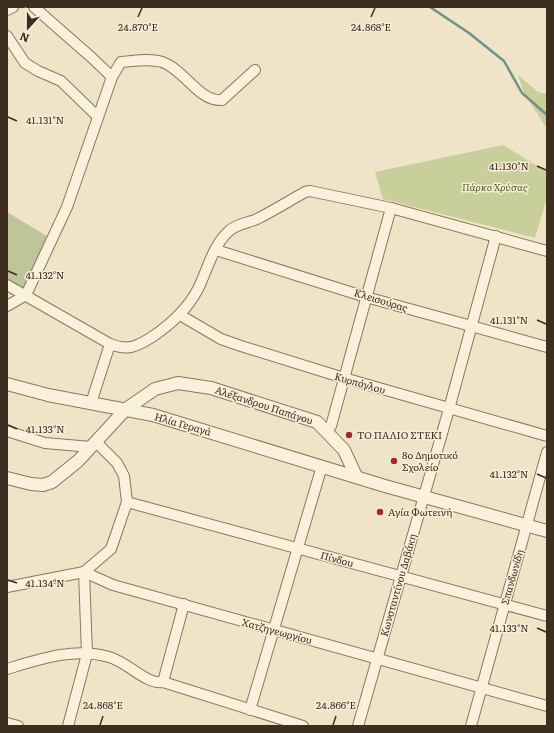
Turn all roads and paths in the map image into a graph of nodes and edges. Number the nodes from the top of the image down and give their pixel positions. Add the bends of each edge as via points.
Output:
1 (13, 7) edge
2 (34, 7) edge
3 (7, 10) edge
4 (7, 36) edge
5 (255, 70) dead end
6 (112, 77) junction
7 (98, 117) junction
8 (391, 208) junction
9 (496, 236) junction
10 (216, 250) junction
11 (547, 251) edge
12 (7, 285) edge
13 (26, 295) junction
14 (366, 297) junction
15 (7, 306) edge
16 (180, 315) junction
17 (471, 325) junction
18 (110, 344) junction
19 (547, 346) edge
20 (344, 378) junction
21 (7, 384) edge
22 (91, 403) junction
23 (126, 409) junction
24 (449, 409) junction
25 (327, 430) junction
26 (7, 431) edge
27 (547, 436) edge
28 (94, 445) junction
29 (547, 452) edge
30 (322, 466) junction
31 (356, 476) junction
32 (7, 478) edge
33 (424, 497) junction
34 (127, 502) junction
35 (527, 526) junction
36 (547, 531) edge
37 (297, 548) junction
38 (84, 572) junction
39 (400, 576) junction
40 (7, 587) edge
41 (184, 604) junction
42 (504, 605) junction
43 (547, 616) edge
44 (273, 629) junction
45 (87, 654) junction
46 (377, 658) junction
47 (7, 669) edge
48 (163, 682) junction
49 (482, 688) junction
50 (547, 706) edge
51 (250, 710) junction
52 (7, 723) edge
53 (18, 726) edge
54 (68, 726) edge
55 (303, 726) edge
56 (358, 726) edge
57 (471, 726) edge

1 - 3 street
2 - 6 street via 92,56
4 - 7 street via 25,63 61,80
5 - 6 street via 222,100 214,101 162,62 121,62
6 - 7 street
7 - 13 street via 67,207
8 - 9 street
8 - 10 street via 305,192 258,218 230,229
8 - 14 street
9 - 11 street
9 - 17 street, Κωνσταντίνου Δαβάκη
10 - 14 street, Κλεισούρας
10 - 16 street via 198,289
12 - 13 street
13 - 15 street
13 - 18 street
14 - 17 street, Κλεισούρας
14 - 20 street
16 - 18 street via 138,345 120,348
16 - 20 street, Κυρπόγλου via 221,339
17 - 19 street, Κλεισούρας
17 - 24 street, Κωνσταντίνου Δαβάκη
18 - 22 street
20 - 24 street, Κυρπόγλου
20 - 25 street via 331,426
21 - 22 street, Ηλία Γεραγά
22 - 23 street, Ηλία Γεραγά
23 - 25 street, Αλέξανδρου Παπάγου via 156,389 178,383 194,384 317,422
23 - 28 street, Αλέξανδρου Παπάγου
23 - 30 street, Ηλία Γεραγά
24 - 27 street, Κυρπόγλου
24 - 33 street, Κωνσταντίνου Δαβάκη
25 - 31 street, Αλέξανδρου Παπάγου via 344,450
26 - 28 street via 45,442
28 - 32 street, Αλέξανδρου Παπάγου via 52,482 42,485
28 - 34 street via 117,463 124,476
29 - 35 street, Σπανδωνίδη
30 - 31 street, Ηλία Γεραγά
30 - 37 street
31 - 33 street
33 - 35 street
33 - 39 street, Κωνσταντίνου Δαβάκη
34 - 37 street, Πίνδου
34 - 38 street via 111,550
35 - 36 street
35 - 42 street, Σπανδωνίδη
37 - 39 street, Πίνδου
37 - 44 street
38 - 40 street
38 - 41 street, Χατζηγεωργίου via 113,585
38 - 45 street
39 - 42 street, Πίνδου
39 - 46 street, Κωνσταντίνου Δαβάκη
41 - 44 street, Χατζηγεωργίου
41 - 48 street
42 - 43 street, Πίνδου
42 - 49 street, Σπανδωνίδη
44 - 46 street, Χατζηγεωργίου
44 - 51 street
45 - 47 street via 57,655
45 - 48 street via 108,656 130,666 156,683
45 - 54 street
46 - 49 street, Χατζηγεωργίου
46 - 56 street, Κωνσταντίνου Δαβάκη
48 - 51 street
49 - 50 street, Χατζηγεωργίου
49 - 57 street, Σπανδωνίδη
51 - 55 street
52 - 53 street

